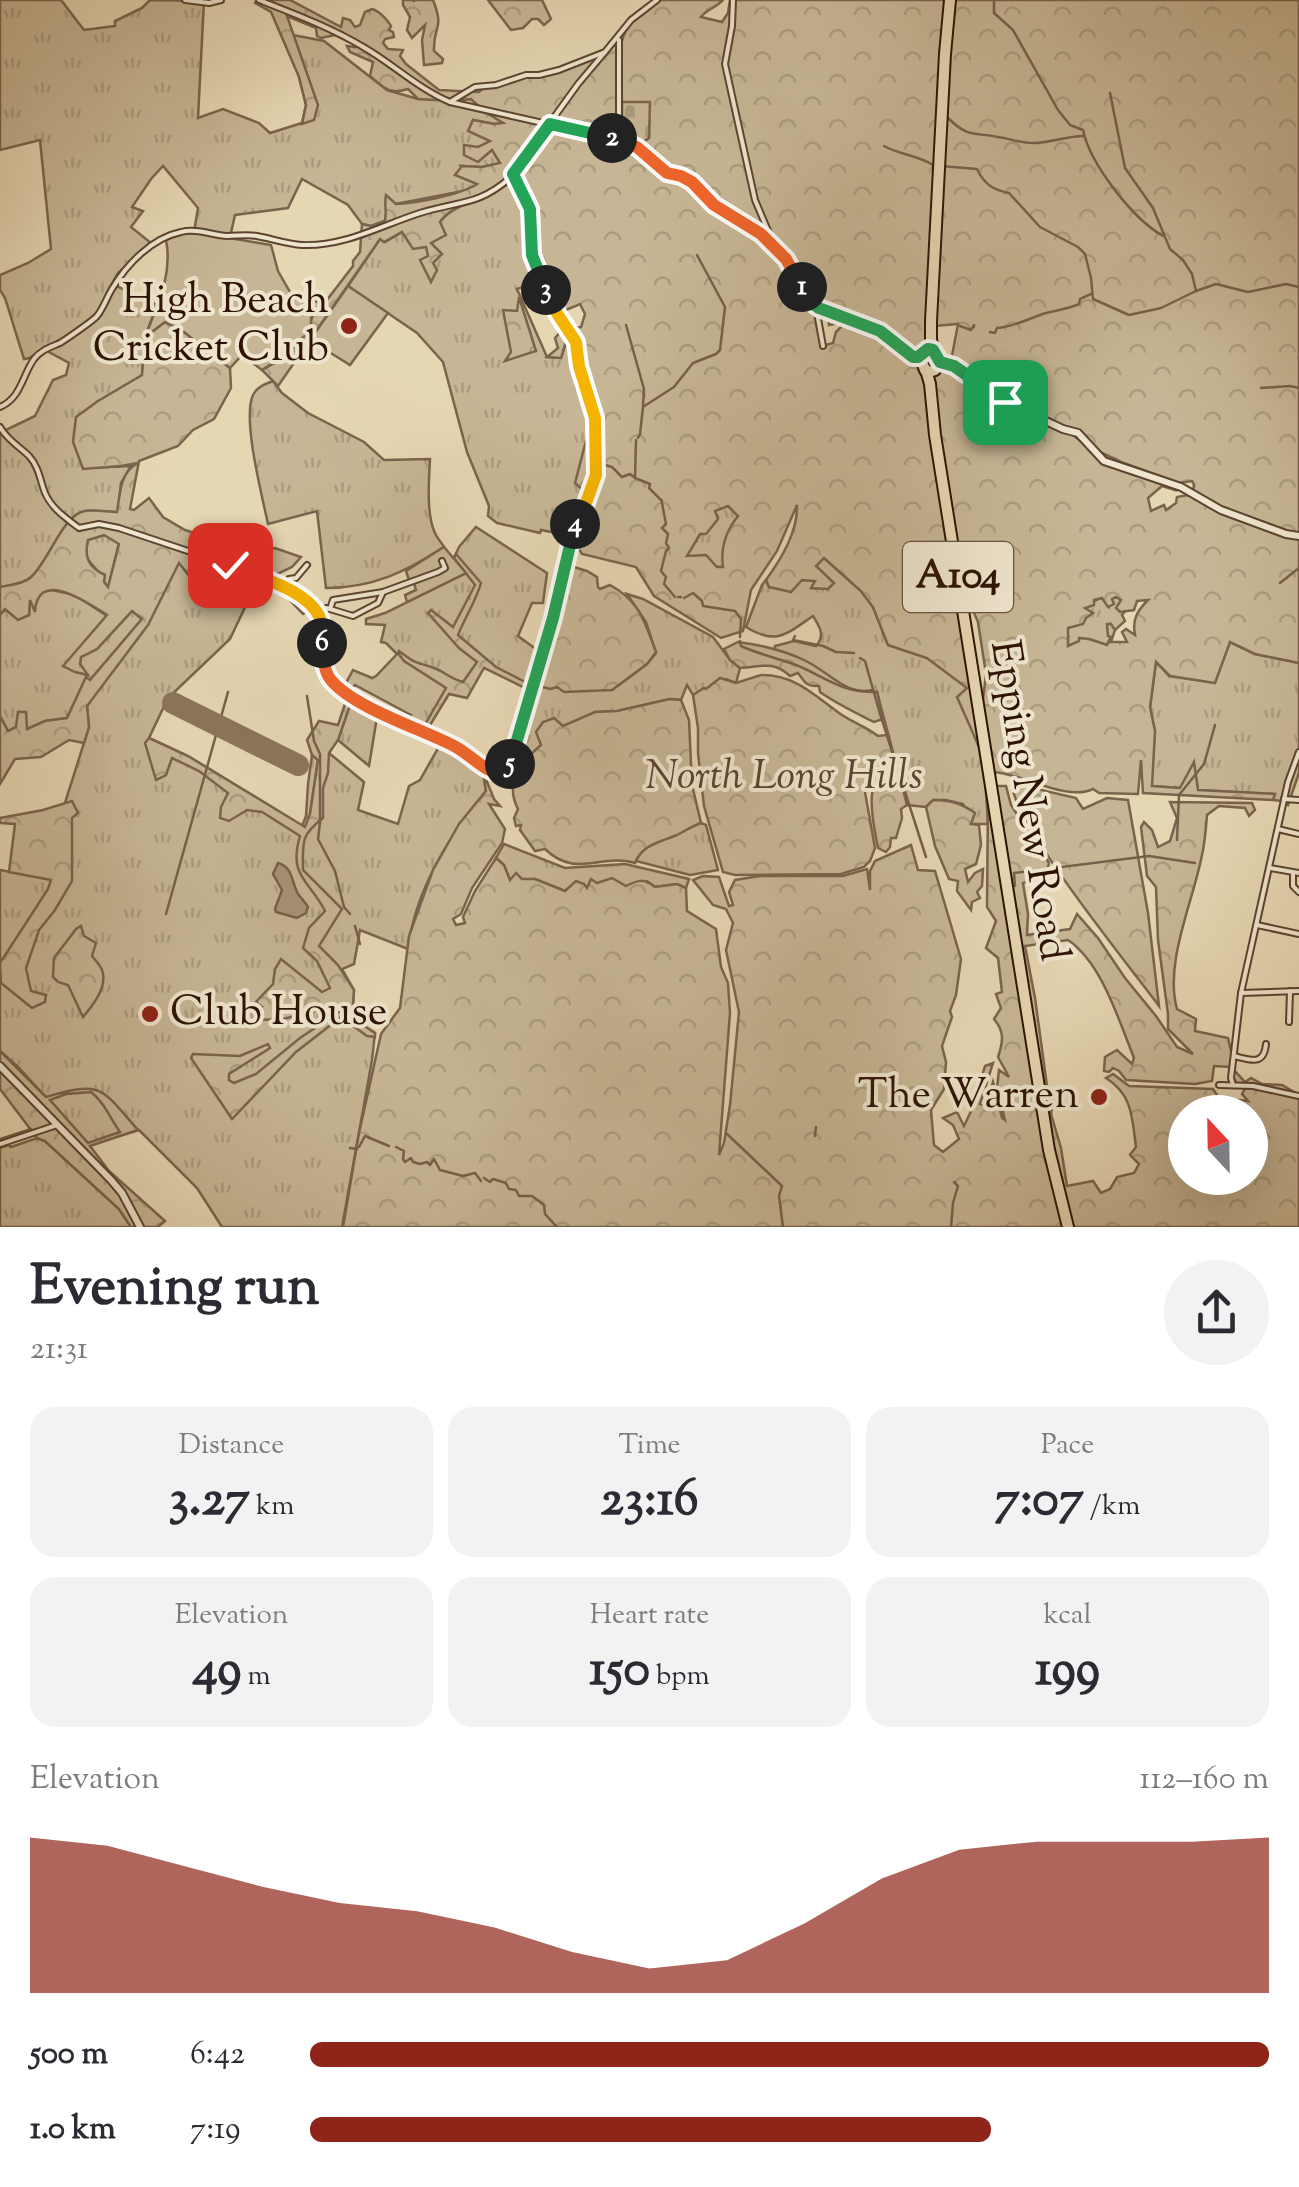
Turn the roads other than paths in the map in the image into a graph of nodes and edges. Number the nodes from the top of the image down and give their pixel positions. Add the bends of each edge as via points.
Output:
1 (184, 0) edge
2 (221, 0) edge
3 (259, 0) edge
4 (271, 0) edge
5 (657, 0) edge
6 (733, 0) edge
7 (950, 0) edge
8 (278, 8) junction
9 (619, 36) junction
10 (605, 52) junction
11 (450, 102) junction
12 (550, 124) junction
13 (619, 140) junction
14 (513, 174) junction
15 (768, 240) junction
16 (819, 308) junction
17 (823, 346) dead end
18 (927, 358) junction
19 (0, 408) edge
20 (0, 428) edge
21 (1299, 536) edge
22 (442, 561) dead end
23 (307, 565) dead end
24 (290, 589) junction
25 (383, 592) junction
26 (330, 609) junction
27 (318, 614) junction
28 (1299, 752) edge
29 (1284, 799) junction
30 (1299, 800) edge
31 (1278, 830) junction
32 (1299, 834) edge
33 (1270, 868) junction
34 (1296, 873) edge
35 (1299, 892) edge
36 (1258, 925) junction
37 (1299, 934) edge
38 (1290, 991) junction
39 (1299, 991) edge
40 (1242, 994) junction
41 (1290, 1022) dead end
42 (1266, 1044) dead end
43 (1234, 1056) junction
44 (0, 1066) edge
45 (1233, 1084) junction
46 (1219, 1085) dead end
47 (1299, 1096) edge
48 (57, 1124) junction
49 (0, 1144) edge
50 (140, 1227) edge
51 (1068, 1227) edge

1 - 2 street
3 - 8 street
4 - 8 street
5 - 9 street
6 - 15 street via 724,64
7 - 18 main road, Epping New Road / A104
8 - 11 street via 368,49
9 - 10 street
9 - 13 street
10 - 11 street via 559,70 471,89
10 - 12 street
11 - 12 street
12 - 13 street
12 - 14 street
13 - 15 street via 692,182
14 - 19 street via 483,197 334,242 302,245 193,231 164,239 120,276 97,316 34,358 15,396
14 - 27 street via 530,209 537,272 576,342 595,418 596,469 571,534 508,769 492,772 332,681 324,668
15 - 16 street
16 - 17 street
16 - 18 street
18 - 21 street via 1078,433 1104,461
18 - 51 main road, Epping New Road / A104 via 1049,1150
20 - 24 street via 29,456 58,512 79,528 119,528
22 - 25 street via 438,572
23 - 24 street via 288,579
24 - 27 street
25 - 26 street via 333,600
25 - 26 street via 378,603 353,616
26 - 27 street
28 - 29 street
29 - 30 street
29 - 31 street
31 - 32 street
31 - 33 street
33 - 34 street
33 - 36 street
34 - 35 street
36 - 37 street
36 - 40 street
38 - 39 street
38 - 40 street
38 - 41 street
40 - 43 street
42 - 43 street via 1256,1060
43 - 45 street
44 - 48 street
45 - 46 street
45 - 47 street
48 - 49 street
48 - 50 street via 118,1188

